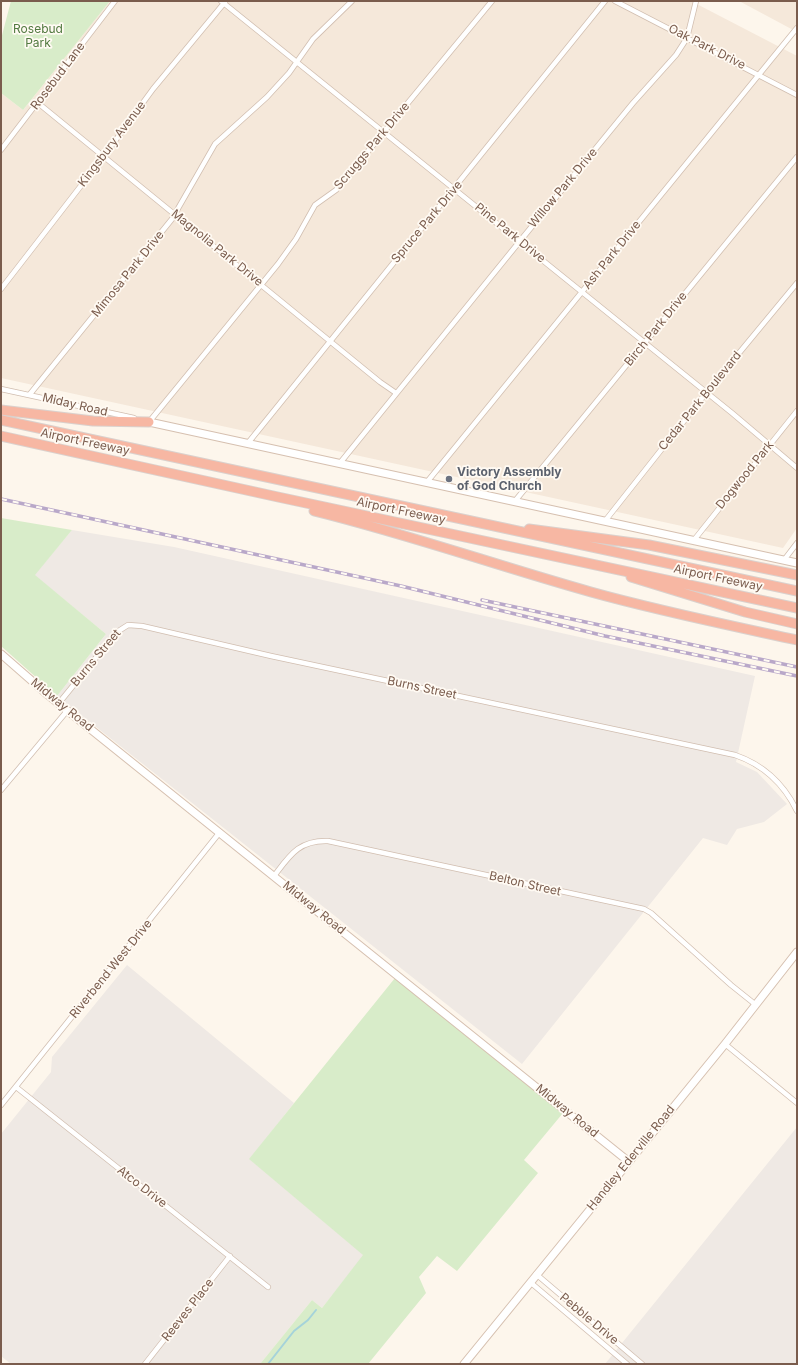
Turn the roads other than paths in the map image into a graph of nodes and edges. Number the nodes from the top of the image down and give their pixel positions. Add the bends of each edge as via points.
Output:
1 (115, 1) edge
2 (352, 1) edge
3 (492, 1) edge
4 (605, 1) edge
5 (615, 1) edge
6 (696, 1) edge
7 (224, 2) edge
8 (797, 28) edge
9 (688, 38) junction
10 (297, 61) junction
11 (759, 74) junction
12 (797, 95) edge
13 (38, 103) junction
14 (385, 131) junction
15 (1, 150) edge
16 (104, 156) junction
17 (797, 157) edge
18 (455, 188) junction
19 (175, 214) junction
20 (520, 241) junction
21 (797, 283) edge
22 (261, 284) junction
23 (1, 289) edge
24 (582, 292) junction
25 (330, 341) junction
26 (645, 343) junction
27 (1, 389) edge
28 (396, 393) junction
29 (706, 393) junction
30 (30, 394) junction
31 (1, 410) edge
32 (797, 411) edge
33 (1, 420) edge
34 (149, 422) junction
35 (1, 436) edge
36 (248, 443) junction
37 (770, 445) junction
38 (340, 463) junction
39 (797, 468) edge
40 (427, 482) junction
41 (278, 497) junction
42 (514, 501) junction
43 (605, 521) junction
44 (506, 528) junction
45 (694, 540) junction
46 (797, 543) edge
47 (574, 560) junction
48 (784, 560) junction
49 (797, 563) edge
50 (797, 575) edge
51 (797, 591) edge
52 (797, 608) edge
53 (797, 624) edge
54 (797, 640) edge
55 (1, 654) edge
56 (59, 703) junction
57 (67, 711) junction
58 (1, 790) edge
59 (797, 812) edge
60 (220, 832) junction
61 (274, 876) junction
62 (797, 952) edge
63 (756, 1005) junction
64 (725, 1044) junction
65 (16, 1087) junction
66 (797, 1103) edge
67 (1, 1105) edge
68 (628, 1161) junction
69 (230, 1256) junction
70 (536, 1274) junction
71 (530, 1282) junction
72 (268, 1287) dead end
73 (565, 1299) junction
74 (559, 1306) junction
75 (590, 1320) junction
76 (584, 1327) junction
77 (145, 1364) edge
78 (464, 1364) edge
79 (627, 1364) edge
80 (642, 1364) edge

1 - 13 street, Rosebud Lane
2 - 10 street, Mimosa Park Drive via 313,39
3 - 14 street, Scruggs Park Drive
4 - 18 street, Spruce Park Drive
5 - 9 street, Oak Park Drive
6 - 9 street, Willow Park Drive
7 - 10 street, Pine Park Drive
7 - 16 street, Kingsbury Avenue via 153,89
8 - 11 street, Ash Park Drive
9 - 11 street, Oak Park Drive
9 - 20 street, Willow Park Drive
10 - 14 street, Pine Park Drive
10 - 19 street, Mimosa Park Drive via 268,97 215,144
11 - 12 street, Oak Park Drive
11 - 24 street, Ash Park Drive
13 - 15 street, Rosebud Lane
13 - 16 street, Magnolia Park Drive
14 - 18 street, Pine Park Drive
14 - 22 street, Scruggs Park Drive via 336,190 315,205 296,239
16 - 19 street, Magnolia Park Drive
16 - 23 street, Kingsbury Avenue
17 - 26 street, Birch Park Drive
18 - 20 street, Pine Park Drive
18 - 25 street, Spruce Park Drive
19 - 22 street, Magnolia Park Drive
19 - 30 street, Mimosa Park Drive
20 - 24 street, Pine Park Drive
20 - 28 street, Willow Park Drive
21 - 29 street, Cedar Park Boulevard
22 - 25 street, Magnolia Park Drive
22 - 34 street, Scruggs Park Drive
24 - 26 street, Pine Park Drive
24 - 40 street, Ash Park Drive
25 - 28 street, Magnolia Park Drive
25 - 36 street, Spruce Park Drive
26 - 29 street, Pine Park Drive
26 - 42 street, Birch Park Drive
27 - 30 street, Miday Road
28 - 38 street, Willow Park Drive
29 - 37 street, Pine Park Drive
29 - 43 street, Cedar Park Boulevard
30 - 34 street, Miday Road
31 - 34 highway via 93,421
32 - 37 street, Dogwood Park
33 - 44 highway, Airport Freeway
34 - 36 main road
35 - 41 highway, Airport Freeway
36 - 38 main road
37 - 39 street, Pine Park Drive
37 - 45 street, Dogwood Park
38 - 40 main road
40 - 42 main road
41 - 47 highway, Airport Freeway
41 - 54 highway via 298,507 372,525 590,592 685,617
42 - 43 main road
43 - 45 main road
44 - 50 highway via 541,529 609,539
44 - 51 highway, Airport Freeway
45 - 48 main road
46 - 48 street
47 - 52 highway, Airport Freeway
47 - 53 highway via 746,612
48 - 49 main road
55 - 56 main road, Midway Road
56 - 57 main road, Midway Road
56 - 59 street, Burns Street via 117,632 128,625 142,626 735,755 745,758 773,776 791,798
57 - 58 street
57 - 60 main road, Midway Road
60 - 61 main road, Midway Road
60 - 65 street, Riverbend West Drive
61 - 63 street, Belton Street via 297,849 311,842 328,841 644,909
61 - 68 main road, Midway Road
62 - 63 main road, Handley Ederville Road
63 - 64 main road, Handley Ederville Road
64 - 66 street
64 - 68 main road, Handley Ederville Road
65 - 67 street, Riverbend West Drive
65 - 69 street, Atco Drive
68 - 70 main road, Handley Ederville Road
69 - 72 street, Atco Drive
69 - 77 street, Reeves Place
70 - 71 main road, Handley Ederville Road
70 - 73 street, Pebble Drive
71 - 74 street, Pebble Drive
71 - 78 main road, Handley Ederville Road
73 - 74 street
73 - 75 street, Pebble Drive
74 - 76 street, Pebble Drive
75 - 76 street
75 - 80 street, Pebble Drive
76 - 79 street, Pebble Drive

